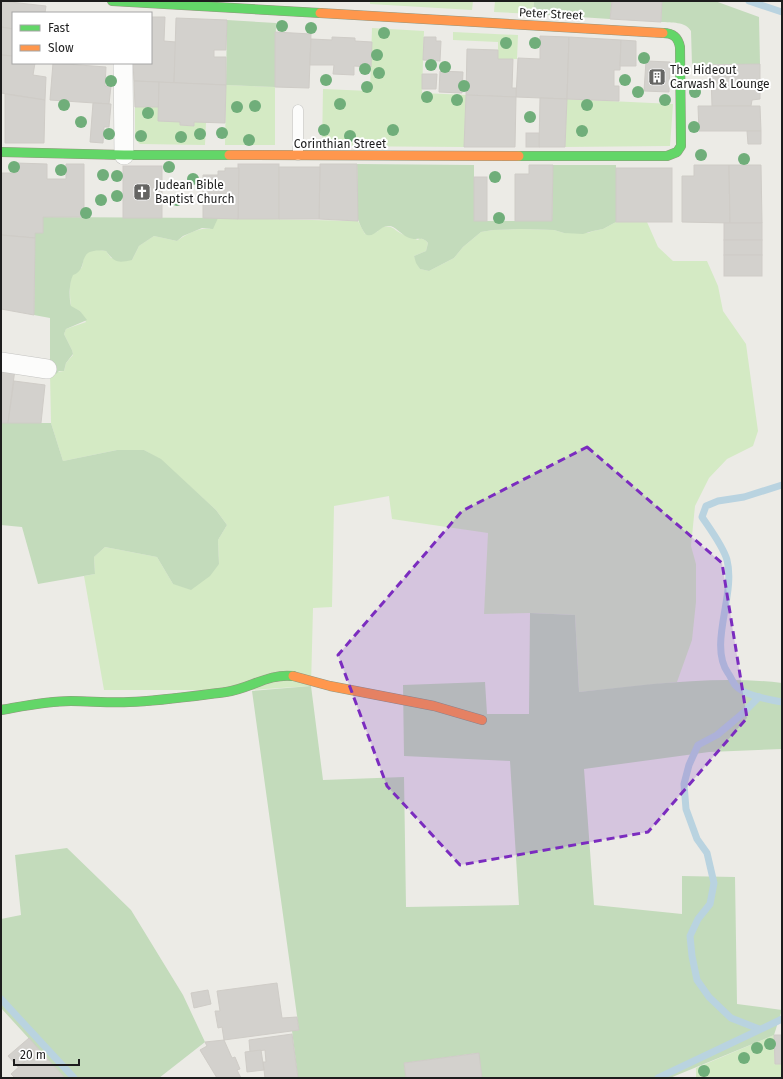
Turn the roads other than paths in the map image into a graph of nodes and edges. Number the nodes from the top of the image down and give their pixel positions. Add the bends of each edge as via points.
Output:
1 (119, 5) edge
2 (123, 64) edge
3 (298, 110) dead end
4 (1, 152) edge
5 (677, 152) joint
6 (124, 155) junction
7 (298, 156) junction
8 (1, 362) edge
9 (46, 369) dead end
10 (1, 710) edge
11 (482, 720) dead end

1 - 5 street, Peter Street via 671,33 676,36 680,47 681,146
2 - 6 street
3 - 7 lane
4 - 6 street, Corinthian Street
5 - 7 street, Corinthian Street via 667,156
6 - 7 street, Corinthian Street
8 - 9 street
10 - 11 street via 57,702 128,702 228,692 283,675 434,706

